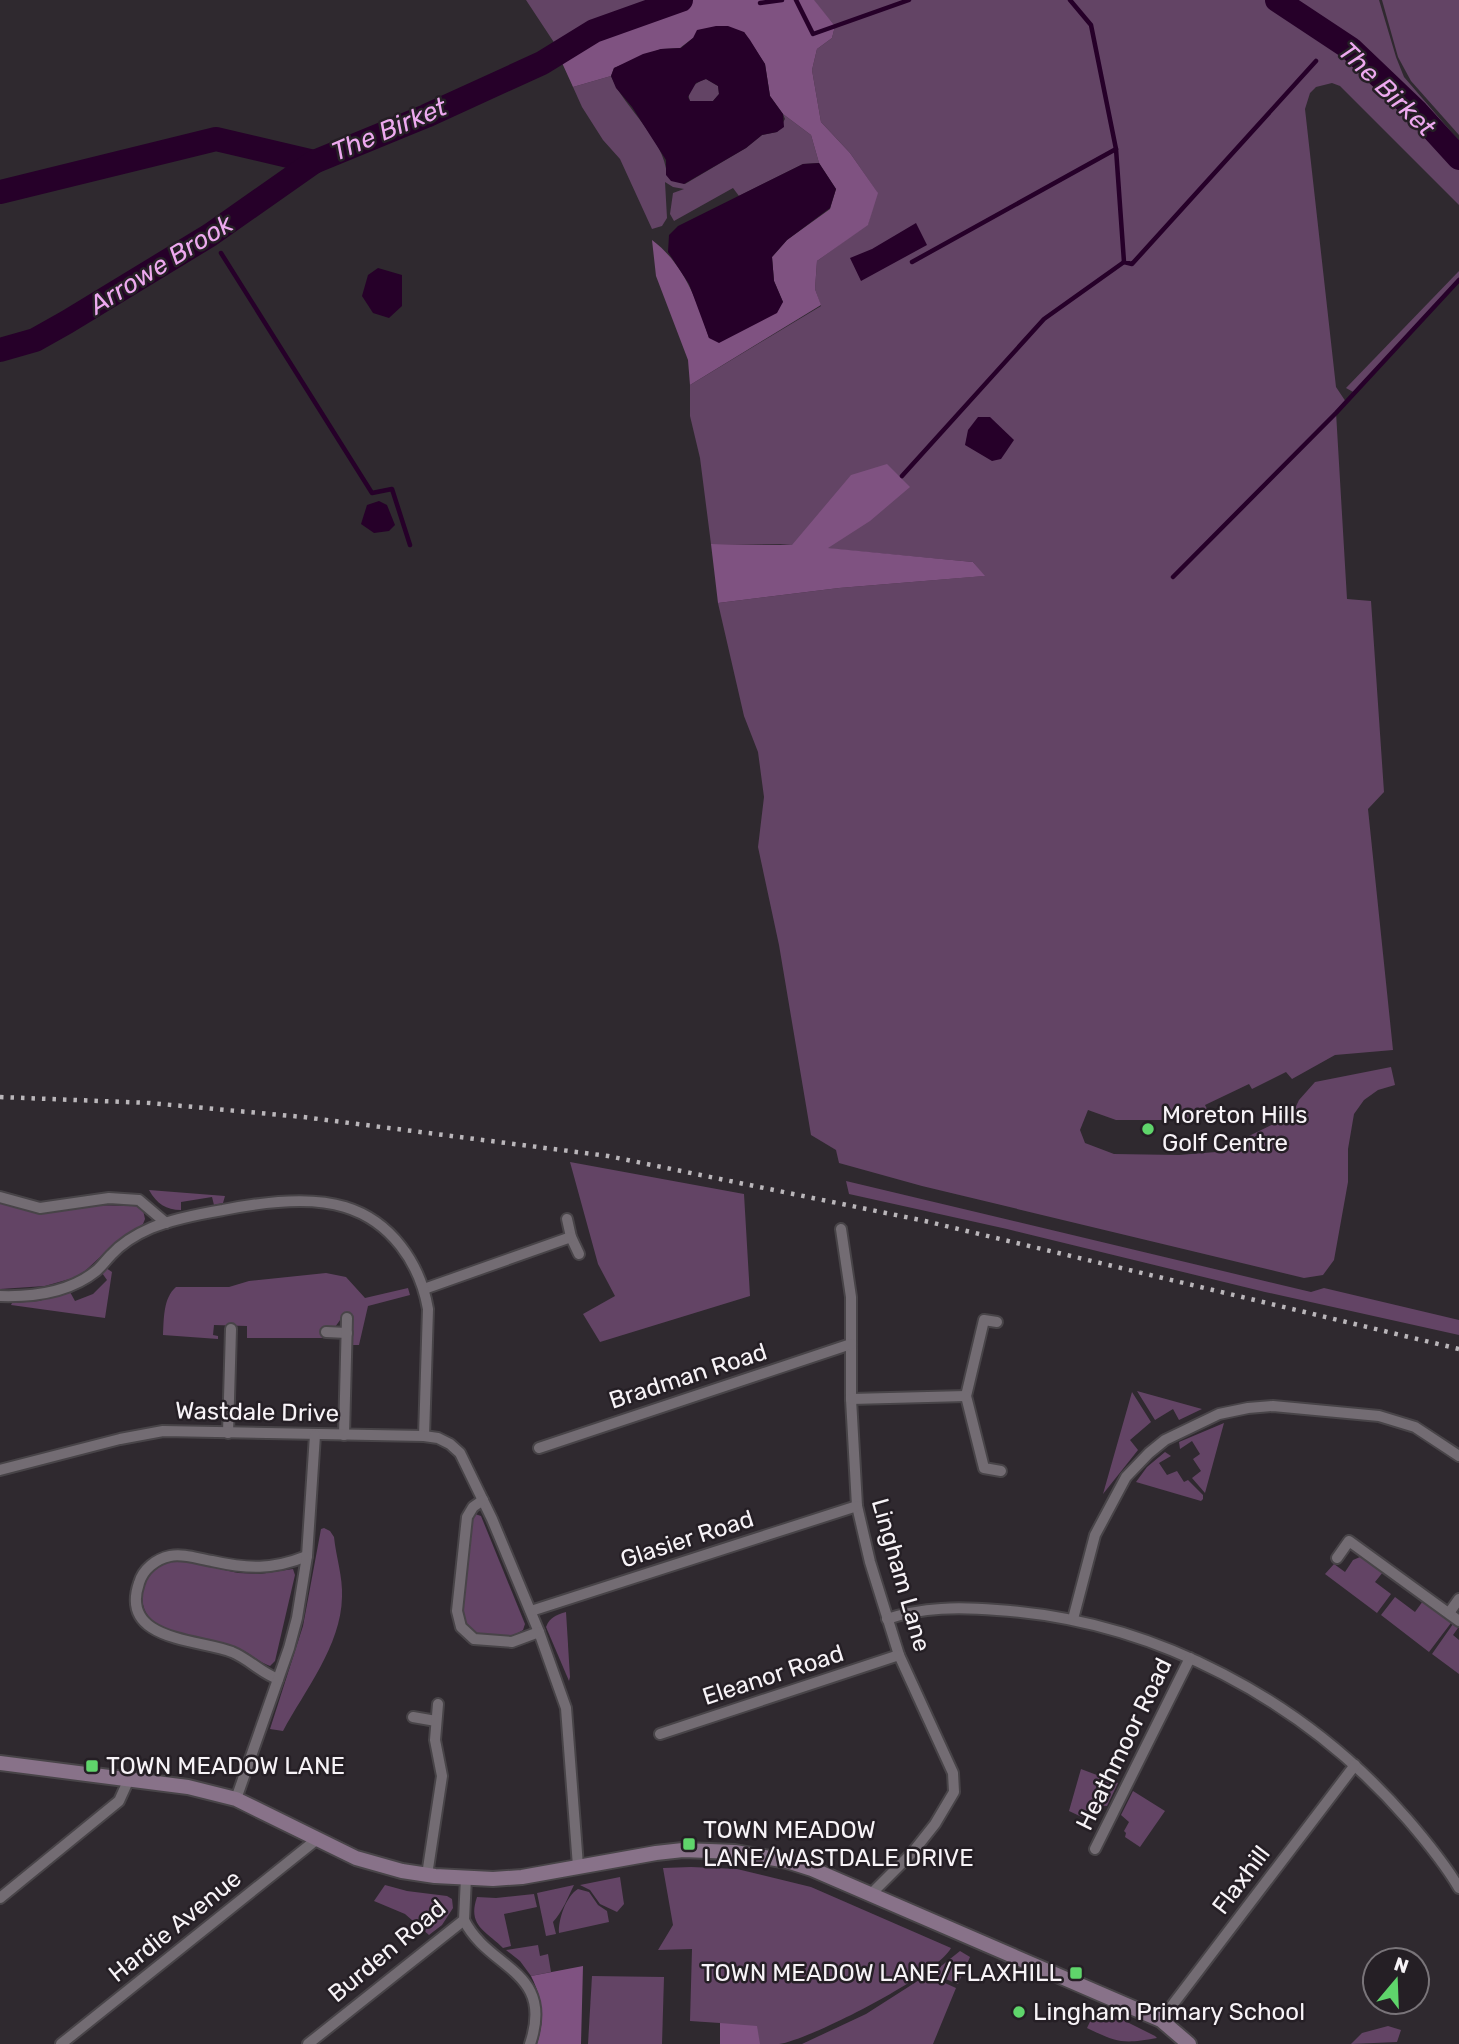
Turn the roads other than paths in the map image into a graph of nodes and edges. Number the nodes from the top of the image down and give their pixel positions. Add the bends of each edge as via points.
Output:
1 (0, 1197) edge
2 (567, 1219) dead end
3 (166, 1223) junction
4 (841, 1229) dead end
5 (571, 1237) junction
6 (579, 1254) dead end
7 (424, 1289) junction
8 (0, 1296) edge
9 (347, 1318) dead end
10 (997, 1322) dead end
11 (231, 1329) dead end
12 (326, 1332) dead end
13 (347, 1333) junction
14 (851, 1345) junction
15 (966, 1396) junction
16 (851, 1399) junction
17 (228, 1433) junction
18 (315, 1435) junction
19 (344, 1435) junction
20 (424, 1436) junction
21 (539, 1448) dead end
22 (1459, 1456) edge
23 (0, 1470) edge
24 (1001, 1471) dead end
25 (483, 1500) junction
26 (857, 1506) junction
27 (307, 1556) junction
28 (1337, 1558) dead end
29 (1459, 1599) edge
30 (531, 1611) junction
31 (1449, 1613) junction
32 (887, 1619) junction
33 (1073, 1619) junction
34 (1459, 1621) edge
35 (539, 1632) junction
36 (899, 1655) junction
37 (1190, 1658) junction
38 (278, 1679) junction
39 (438, 1704) dead end
40 (413, 1717) dead end
41 (436, 1721) junction
42 (660, 1734) dead end
43 (0, 1762) edge
44 (1355, 1765) junction
45 (129, 1779) junction
46 (236, 1799) junction
47 (316, 1840) junction
48 (1095, 1849) dead end
49 (578, 1866) junction
50 (427, 1875) junction
51 (466, 1877) junction
52 (1459, 1888) edge
53 (871, 1894) junction
54 (0, 1898) edge
55 (464, 1920) junction
56 (1161, 2020) junction
57 (61, 2044) edge
58 (308, 2044) edge
59 (530, 2044) edge
60 (1189, 2044) edge

1 - 3 street via 40,1208 109,1198 139,1200
2 - 5 street
3 - 7 street via 259,1203 345,1207 380,1225 408,1253
3 - 8 street via 135,1237 96,1271 66,1288
4 - 14 street, Lingham Lane via 851,1297
5 - 6 street
5 - 7 street
7 - 20 street via 428,1309
9 - 13 street
10 - 15 street via 984,1320
11 - 17 street
12 - 13 street
13 - 19 street
14 - 16 street, Lingham Lane
14 - 21 street, Bradman Road
15 - 16 street
15 - 24 street via 984,1468
16 - 26 street, Lingham Lane
17 - 18 street, Wastdale Drive
17 - 23 street, Wastdale Drive via 163,1431
18 - 19 street, Wastdale Drive
18 - 27 street
19 - 20 street, Wastdale Drive
20 - 25 street, Wastdale Drive via 450,1444 460,1454
22 - 33 street via 1415,1427 1379,1416 1273,1406 1219,1414 1165,1440 1126,1477 1095,1535
25 - 30 street, Wastdale Drive
25 - 35 street via 467,1517 457,1611 461,1628 474,1639 512,1642
26 - 30 street, Glasier Road
26 - 32 street, Lingham Lane
27 - 38 street via 297,1618
27 - 38 street via 251,1569 171,1556 146,1569 139,1581 138,1609 155,1631 230,1651
28 - 31 street via 1349,1541
29 - 31 street
30 - 35 street, Wastdale Drive
31 - 34 street
32 - 33 street via 935,1608 975,1608
32 - 36 street, Lingham Lane
33 - 37 street
35 - 49 street, Wastdale Drive via 566,1709
36 - 42 street, Eleanor Road
36 - 53 street, Lingham Lane via 953,1773 954,1792 927,1834
37 - 44 street via 1261,1695
37 - 48 street, Heathmoor Road
38 - 46 street
39 - 41 street
40 - 41 street
41 - 50 street via 442,1776
43 - 45 street
44 - 52 street via 1423,1838
44 - 56 street, Flaxhill
45 - 46 street
45 - 54 street via 119,1801
46 - 47 street
47 - 50 street via 356,1858
47 - 57 street, Hardie Avenue
49 - 51 street via 522,1877
49 - 53 street via 670,1851 735,1852 812,1869
50 - 51 street
51 - 55 street, Burden Road
53 - 56 street
55 - 58 street, Burden Road
55 - 59 street via 471,1935 515,1970 528,1988 536,2009
56 - 60 street

